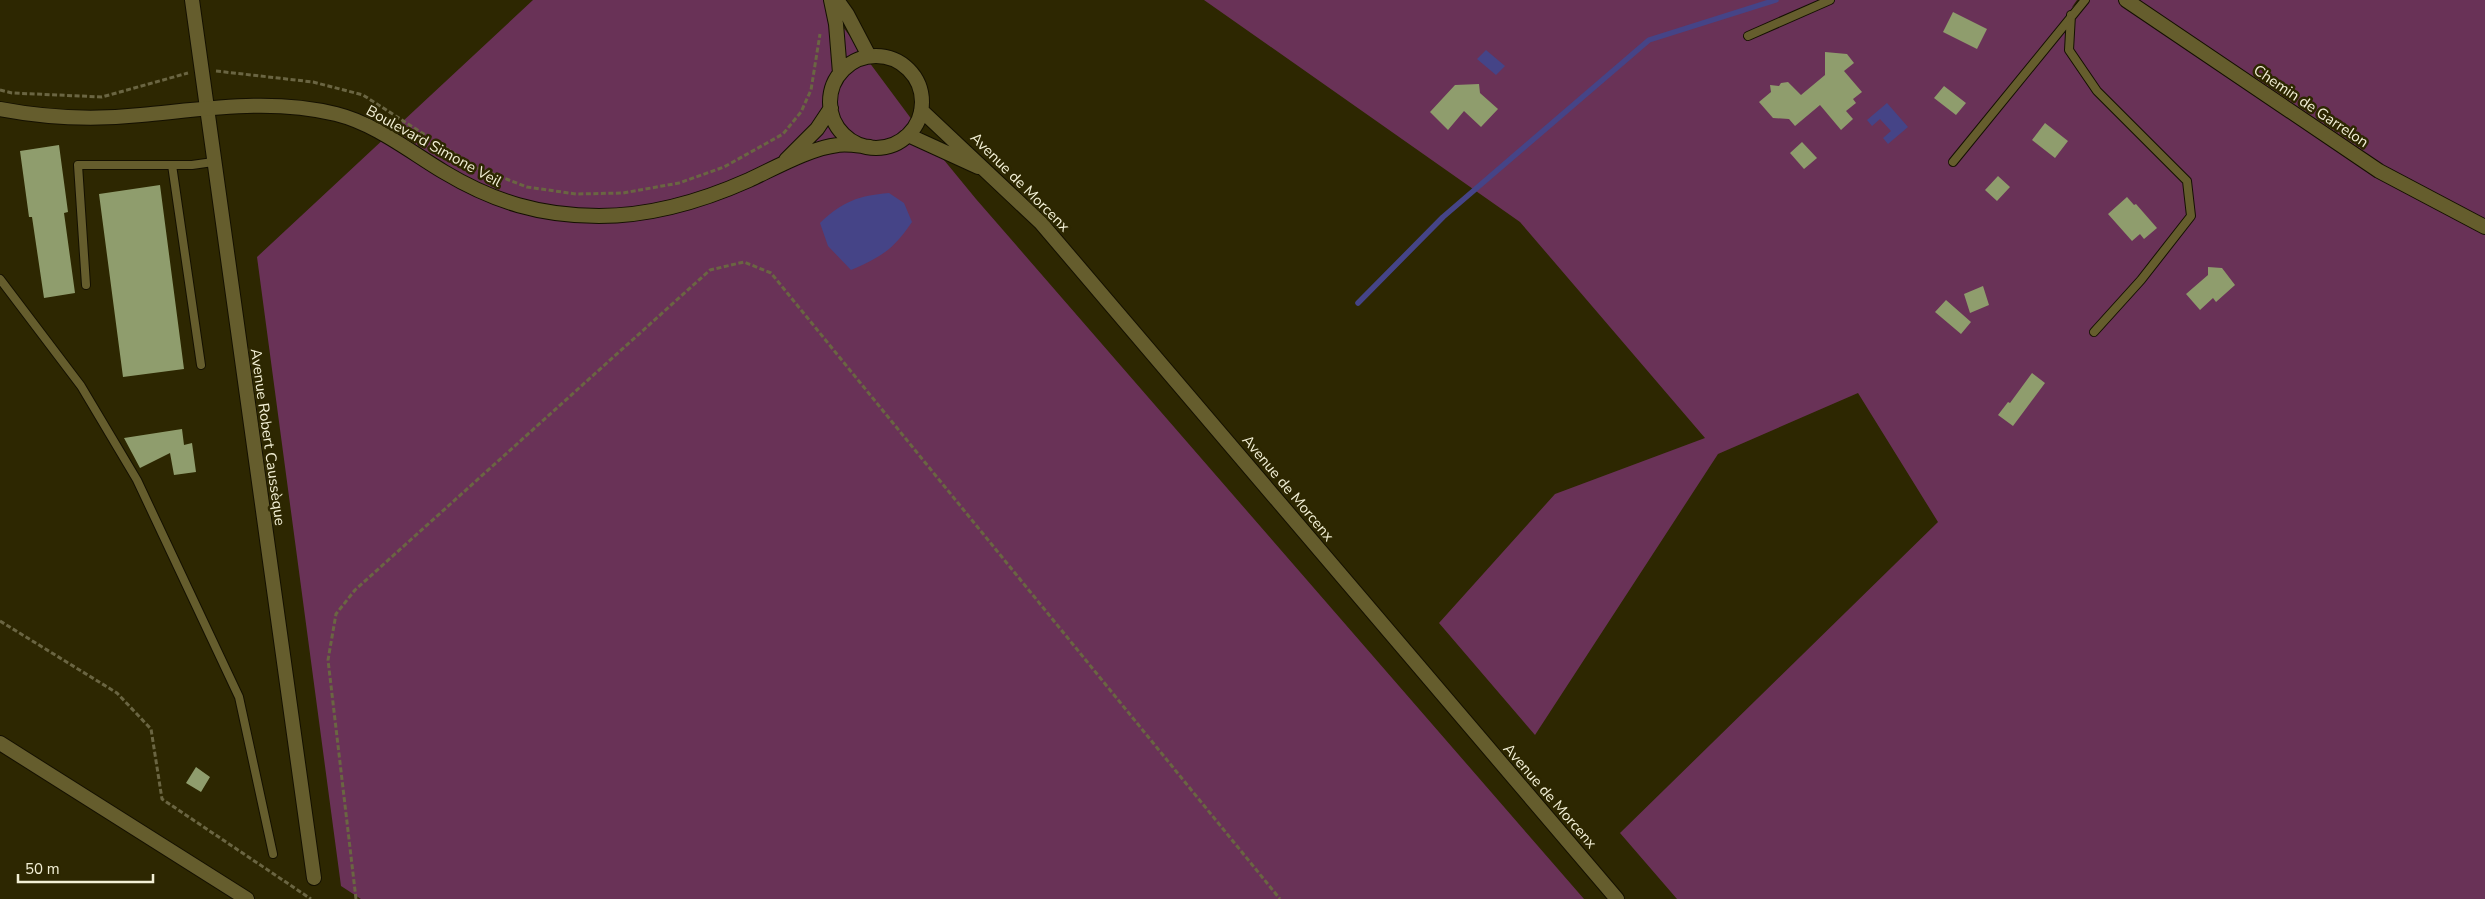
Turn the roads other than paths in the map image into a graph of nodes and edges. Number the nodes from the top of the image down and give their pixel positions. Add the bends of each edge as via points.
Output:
1 (192, 0) edge
2 (830, 0) edge
3 (837, 0) edge
4 (1830, 0) edge
5 (2085, 0) edge
6 (2126, 0) edge
7 (2071, 15) junction
8 (1748, 36) dead end
9 (869, 56) junction
10 (840, 73) junction
11 (206, 107) junction
12 (831, 108) junction
13 (0, 109) edge
14 (922, 110) junction
15 (908, 134) junction
16 (870, 147) junction
17 (213, 162) junction
18 (784, 162) junction
19 (1953, 162) dead end
20 (172, 165) junction
21 (990, 172) junction
22 (2485, 227) edge
23 (0, 278) edge
24 (86, 285) dead end
25 (2094, 332) dead end
26 (201, 365) dead end
27 (0, 743) edge
28 (273, 854) dead end
29 (314, 878) dead end
30 (247, 899) edge
31 (1617, 899) edge

1 - 11 main road, Avenue Robert Caussèque
2 - 10 main road via 836,24
3 - 9 main road
4 - 8 lane
5 - 7 lane
6 - 22 main road, Chemin de Garrelon via 2379,172
7 - 19 lane
7 - 25 lane via 2070,50 2097,91 2187,181 2191,216 2141,280
9 - 10 main road via 858,59
9 - 14 main road via 884,56 909,70 918,81
10 - 12 main road via 832,90
11 - 13 main road, Boulevard Simone Veil via 96,118 46,117
11 - 17 main road, Avenue Robert Caussèque
11 - 18 main road, Boulevard Simone Veil via 262,105 338,114 399,143 484,194 514,206 563,215 642,214 677,206 750,180
12 - 16 main road via 835,122 844,134 855,143
12 - 18 main road via 817,129
14 - 15 main road
14 - 21 main road, Avenue de Morcenx
15 - 16 main road via 897,143
15 - 21 main road
16 - 18 main road via 838,144
17 - 20 lane
17 - 29 main road, Avenue Robert Caussèque
20 - 24 lane via 78,165
20 - 26 lane
21 - 31 main road, Avenue de Morcenx via 1041,223
23 - 28 lane via 81,386 137,480 239,697
27 - 30 main road

